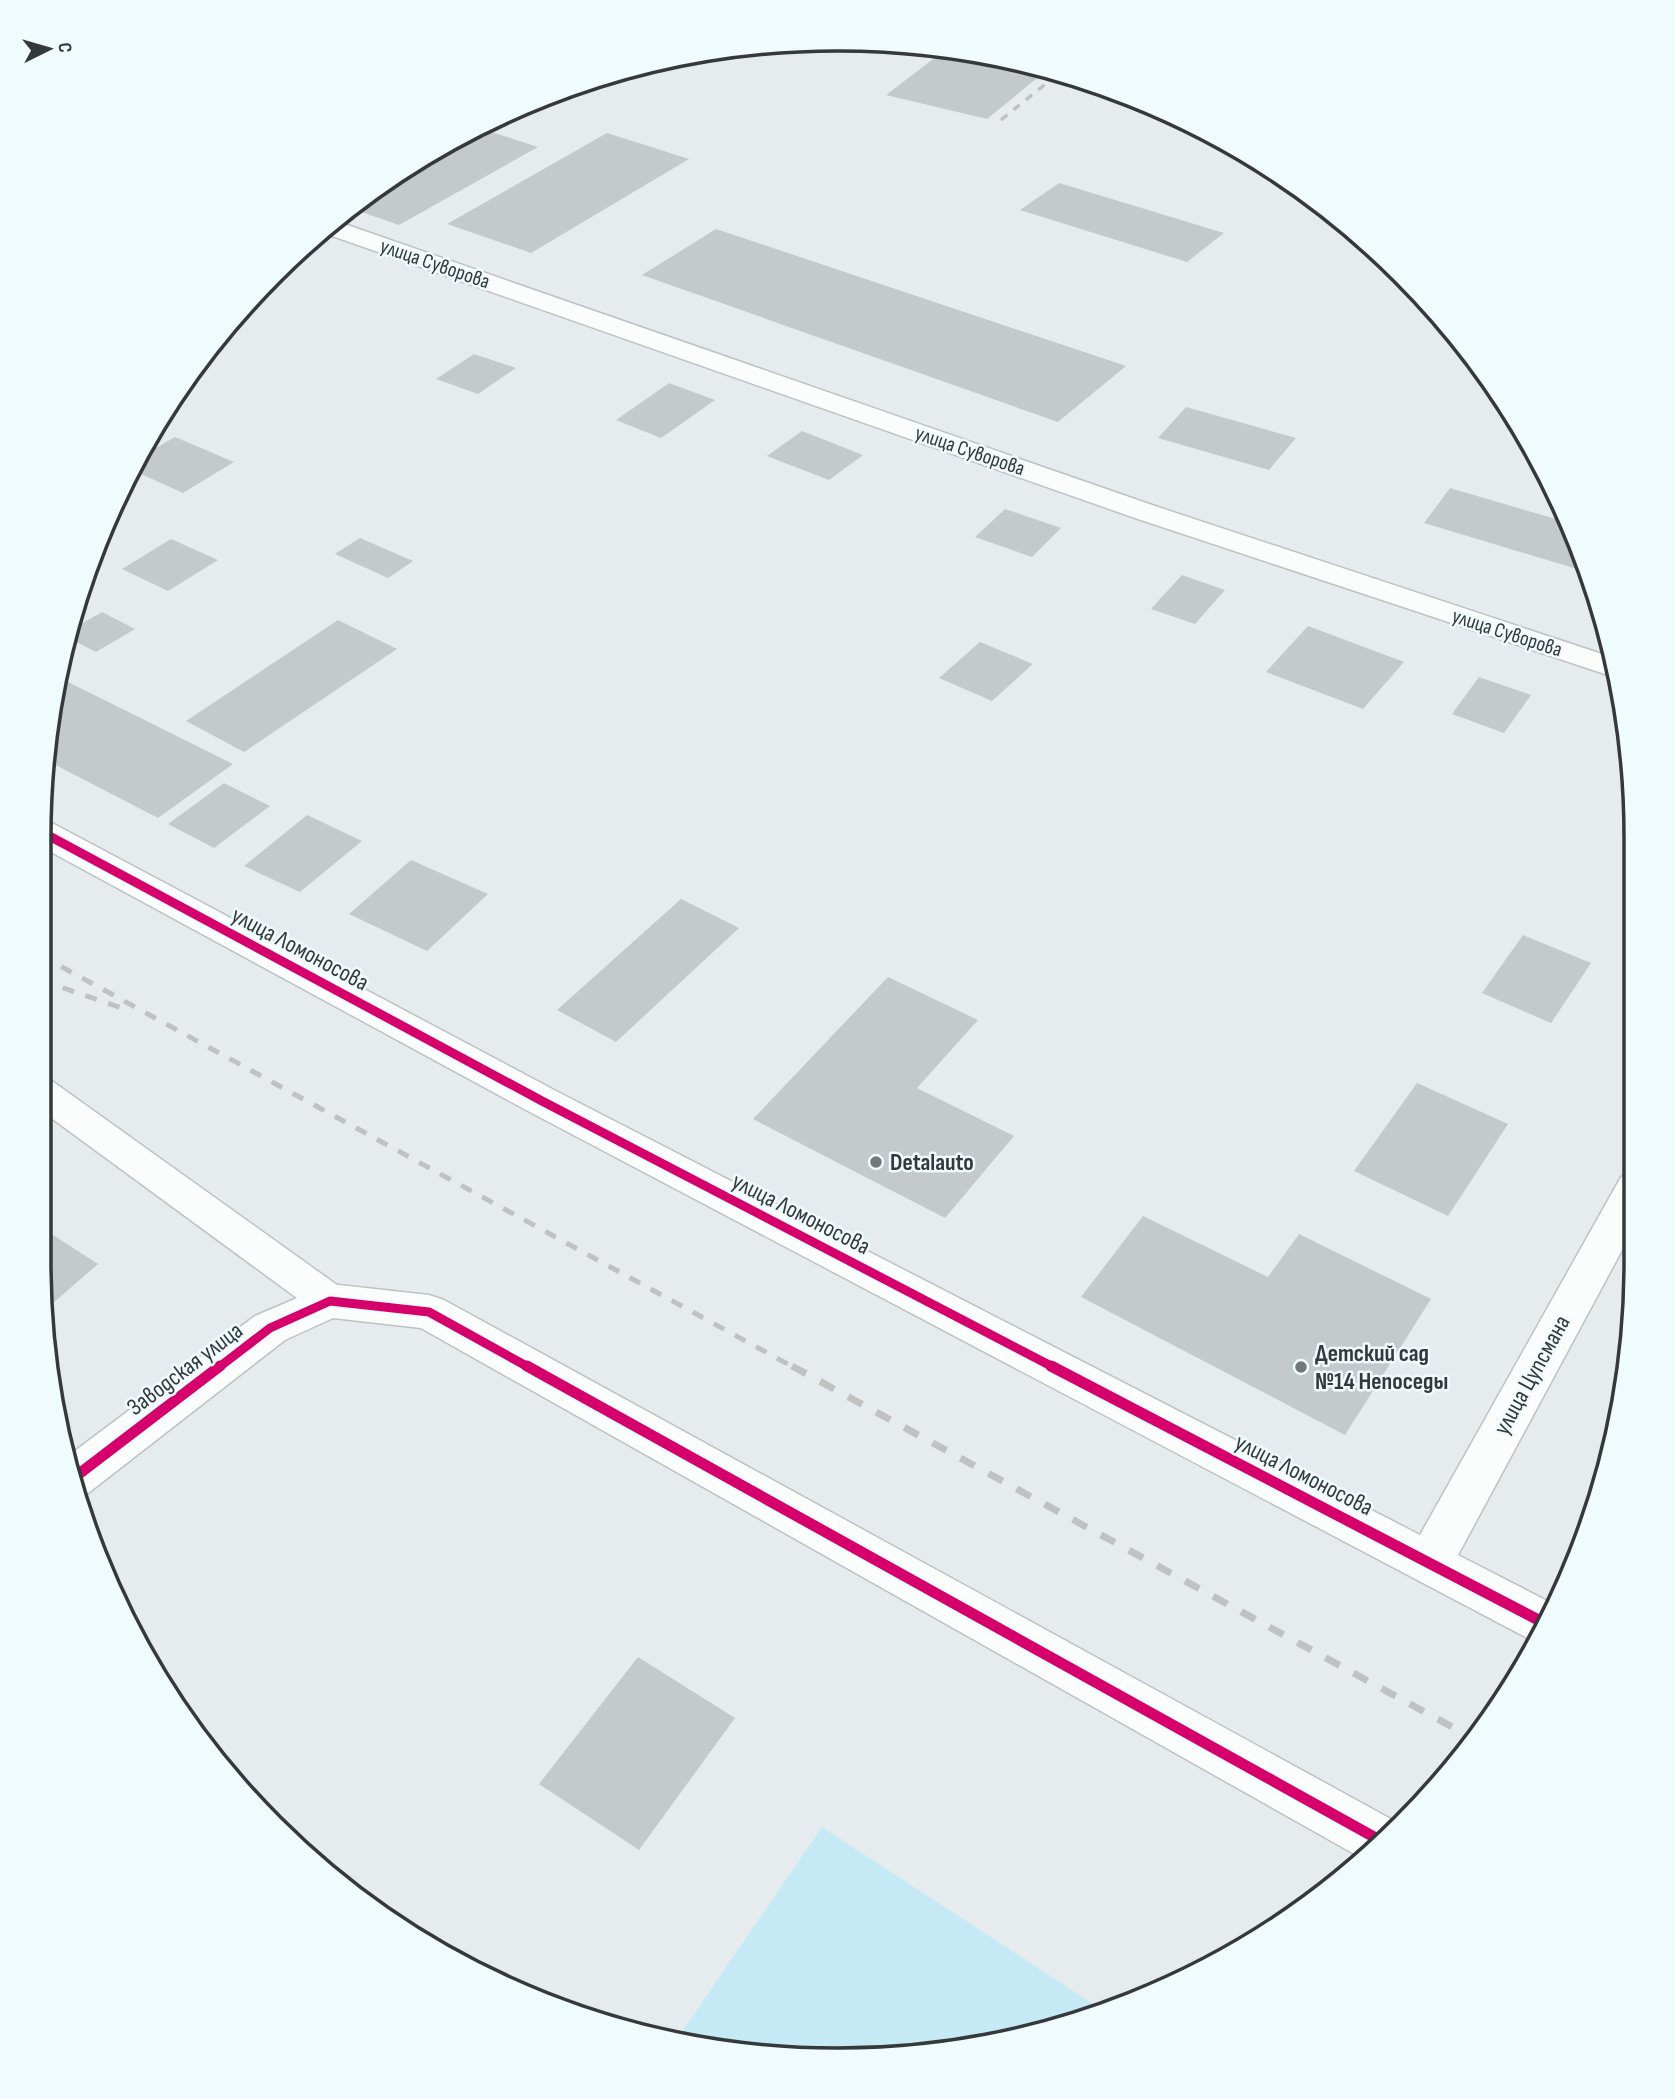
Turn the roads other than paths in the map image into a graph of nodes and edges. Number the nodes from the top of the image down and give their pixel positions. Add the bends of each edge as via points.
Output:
1 (338, 230) edge
2 (1604, 665) edge
3 (51, 837) edge
4 (51, 1099) edge
5 (1624, 1208) edge
6 (330, 1301) junction
7 (80, 1473) edge
8 (1430, 1562) junction
9 (1538, 1619) edge
10 (1374, 1837) edge

1 - 2 street, улица Суворова via 1145,512
3 - 8 street, улица Ломоносова via 542,1101
4 - 6 lane
5 - 8 street, улица Цупсмана
6 - 7 street, Заводская улица via 270,1328
6 - 10 street via 429,1312
8 - 9 street, улица Ломоносова

